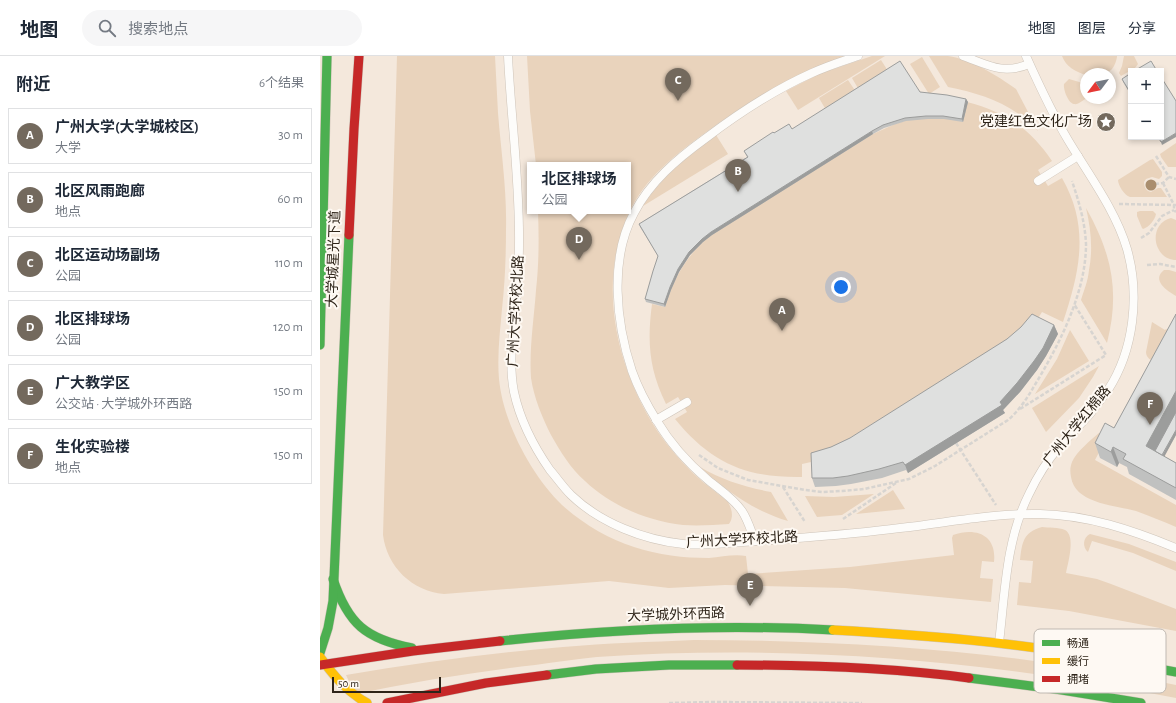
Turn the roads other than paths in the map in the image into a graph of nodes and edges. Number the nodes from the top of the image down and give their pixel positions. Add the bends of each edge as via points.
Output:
1 (327, 56) edge
2 (335, 56) edge
3 (359, 56) edge
4 (508, 56) edge
5 (858, 56) edge
6 (963, 56) edge
7 (1026, 56) edge
8 (1030, 64) junction
9 (1078, 156) junction
10 (1038, 181) dead end
11 (322, 258) junction
12 (320, 345) edge
13 (687, 402) dead end
14 (656, 420) junction
15 (1020, 515) junction
16 (755, 541) junction
17 (1176, 548) edge
18 (333, 579) junction
19 (999, 644) junction
20 (1034, 649) edge
21 (421, 650) junction
22 (320, 652) edge
23 (322, 662) edge
24 (1166, 670) edge
25 (1176, 672) edge
26 (1034, 686) edge
27 (1080, 693) edge
28 (367, 703) edge
29 (387, 703) edge
30 (1141, 703) edge

1 - 11 main road
2 - 11 main road
3 - 18 main road, 大学城星光下道
4 - 16 lane, 广州大学环校北路 via 520,227 512,378 518,407 530,436 544,461 570,494 592,511 622,528 681,544
5 - 14 lane via 799,79 732,119 664,172 648,190 633,214 619,263 620,318 624,346 632,371
6 - 8 lane via 1001,69
7 - 8 lane, 广州大学红棉路
8 - 9 lane, 广州大学红棉路 via 1049,106
9 - 10 lane
9 - 15 lane, 广州大学红棉路 via 1107,204 1127,249 1132,269 1132,326 1122,362 1108,390 1047,462
11 - 12 main road
13 - 14 lane
14 - 16 lane via 685,458 736,505 745,517
15 - 16 lane, 广州大学环校北路
15 - 17 lane, 广州大学环校北路 via 1040,514 1085,519 1128,529
15 - 19 lane, 广州大学红棉路 via 1009,557
18 - 21 main road via 350,615 371,636
18 - 22 main road, 大学城星光下道 via 333,601
19 - 20 main road, 大学城外环西路
19 - 21 main road, 大学城外环西路 via 855,631 694,627 562,634
21 - 23 main road, 大学城外环西路
23 - 28 main road via 346,688
24 - 25 main road, 大学城外环西路
26 - 29 main road via 940,674 852,668 669,665 588,670 486,683
27 - 30 main road

